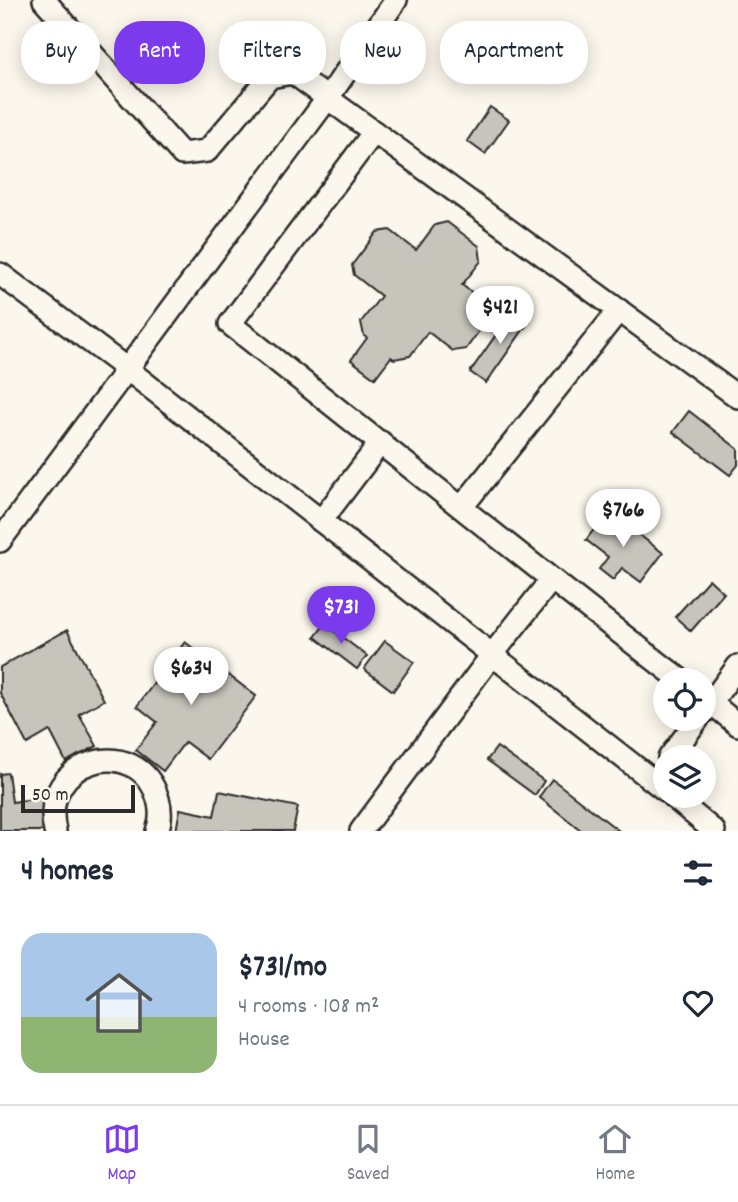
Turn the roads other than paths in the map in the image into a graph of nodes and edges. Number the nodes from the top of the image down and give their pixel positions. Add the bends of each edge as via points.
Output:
1 (44, 0) edge
2 (396, 0) edge
3 (327, 99) junction
4 (374, 132) junction
5 (0, 274) edge
6 (619, 310) junction
7 (127, 369) junction
8 (738, 397) edge
9 (381, 442) junction
10 (462, 507) junction
11 (321, 522) junction
12 (0, 541) edge
13 (551, 580) junction
14 (492, 655) junction
15 (738, 666) edge
16 (665, 668) edge
17 (716, 693) edge
18 (716, 714) edge
19 (738, 725) edge
20 (653, 772) edge
21 (686, 808) edge
22 (55, 831) edge
23 (157, 831) edge
24 (361, 831) edge
25 (713, 831) edge

1 - 3 street via 182,154 207,151 270,77 293,73
2 - 3 street
3 - 4 street
3 - 7 street
4 - 6 street
4 - 9 street via 230,324
5 - 7 street
6 - 8 street
6 - 10 street
7 - 11 street
7 - 12 street
9 - 10 street
9 - 11 street
10 - 13 street
11 - 14 street
13 - 14 street
13 - 16 street
14 - 20 street
14 - 24 street
15 - 17 street
18 - 19 street
21 - 25 street
22 - 23 street via 52,811 65,779 79,767 113,760 130,765 155,790 160,808

